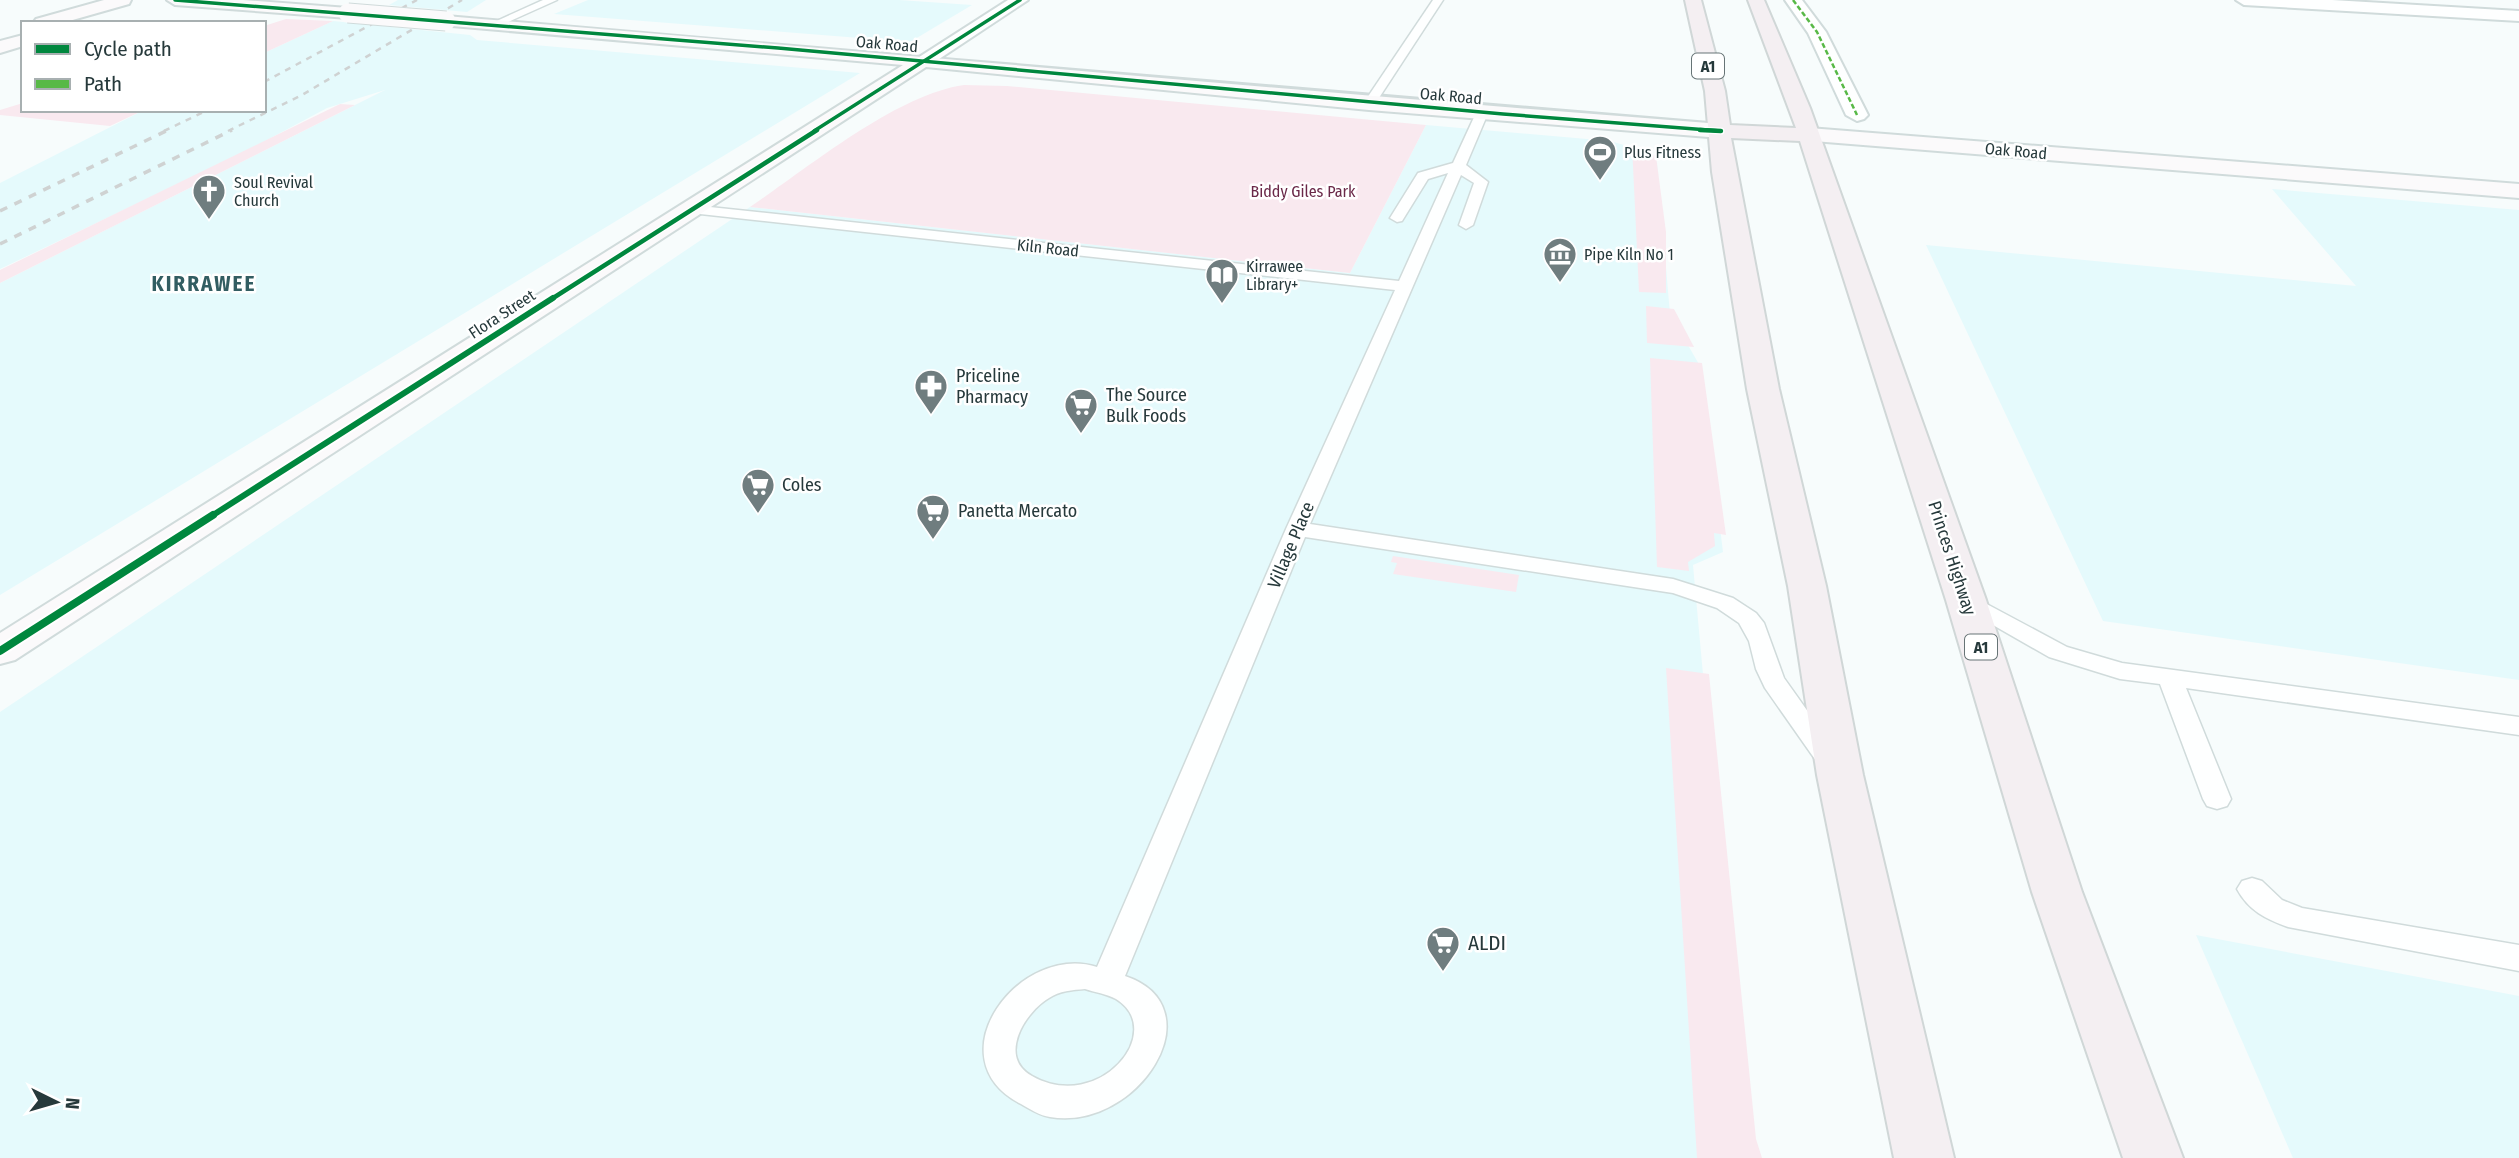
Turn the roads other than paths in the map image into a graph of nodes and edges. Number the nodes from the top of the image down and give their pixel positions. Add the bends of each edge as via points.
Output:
1 (175, 0) edge
2 (552, 0) edge
3 (1020, 0) edge
4 (1438, 0) edge
5 (1693, 0) edge
6 (1756, 0) edge
7 (1793, 0) edge
8 (2244, 0) edge
9 (130, 4) edge
10 (2519, 16) edge
11 (51, 21) edge
12 (88, 21) edge
13 (495, 24) junction
14 (21, 29) edge
15 (0, 35) edge
16 (21, 41) edge
17 (0, 47) edge
18 (923, 61) junction
19 (1369, 103) junction
20 (1482, 113) junction
21 (1857, 115) dead end
22 (1721, 131) junction
23 (1809, 135) junction
24 (1458, 166) junction
25 (2519, 191) edge
26 (691, 209) junction
27 (1397, 218) dead end
28 (1466, 225) dead end
29 (1404, 286) junction
30 (1297, 530) junction
31 (1966, 600) junction
32 (0, 651) edge
33 (2170, 679) junction
34 (2519, 726) edge
35 (1840, 775) junction
36 (2217, 799) dead end
37 (2252, 889) dead end
38 (2519, 958) edge
39 (1108, 979) junction
40 (1924, 1158) edge
41 (2153, 1158) edge

1 - 13 street, Oak Road, bridge
2 - 13 lane
3 - 18 street, Flora Street
4 - 19 lane
5 - 22 highway, A1
6 - 23 highway, Princes Highway / A1
7 - 21 street via 1817,32
8 - 10 street
9 - 11 street
9 - 12 street
13 - 18 street, Oak Road
14 - 15 street
16 - 17 street
18 - 19 street, Oak Road
18 - 26 street, Flora Street
19 - 20 street, Oak Road
20 - 22 street, Oak Road
20 - 24 lane, Village Place
22 - 23 highway, Oak Road
22 - 35 highway, A1 via 1724,172 1763,389 1807,586
23 - 25 street, Oak Road
23 - 31 highway, Princes Highway / A1
24 - 27 lane via 1419,180
24 - 28 lane via 1481,186
24 - 29 lane, Village Place
26 - 29 lane, Kiln Road
26 - 32 street, Flora Street
29 - 30 lane, Village Place
30 - 35 lane via 1673,586 1728,603 1756,629 1772,678
30 - 39 lane, Village Place
31 - 33 lane via 2058,652 2120,671
31 - 41 highway, Princes Highway / A1 via 2057,892
33 - 34 lane
33 - 36 lane
35 - 40 highway, A1
37 - 38 lane via 2272,908 2299,919
39 - 39 lane via 1129,989 1143,1005 1151,1047 1141,1068 1124,1087 1101,1100 1074,1105 1046,1103 1026,1094 1009,1079 1000,1060 999,1039 1006,1019 1039,987 1085,976

